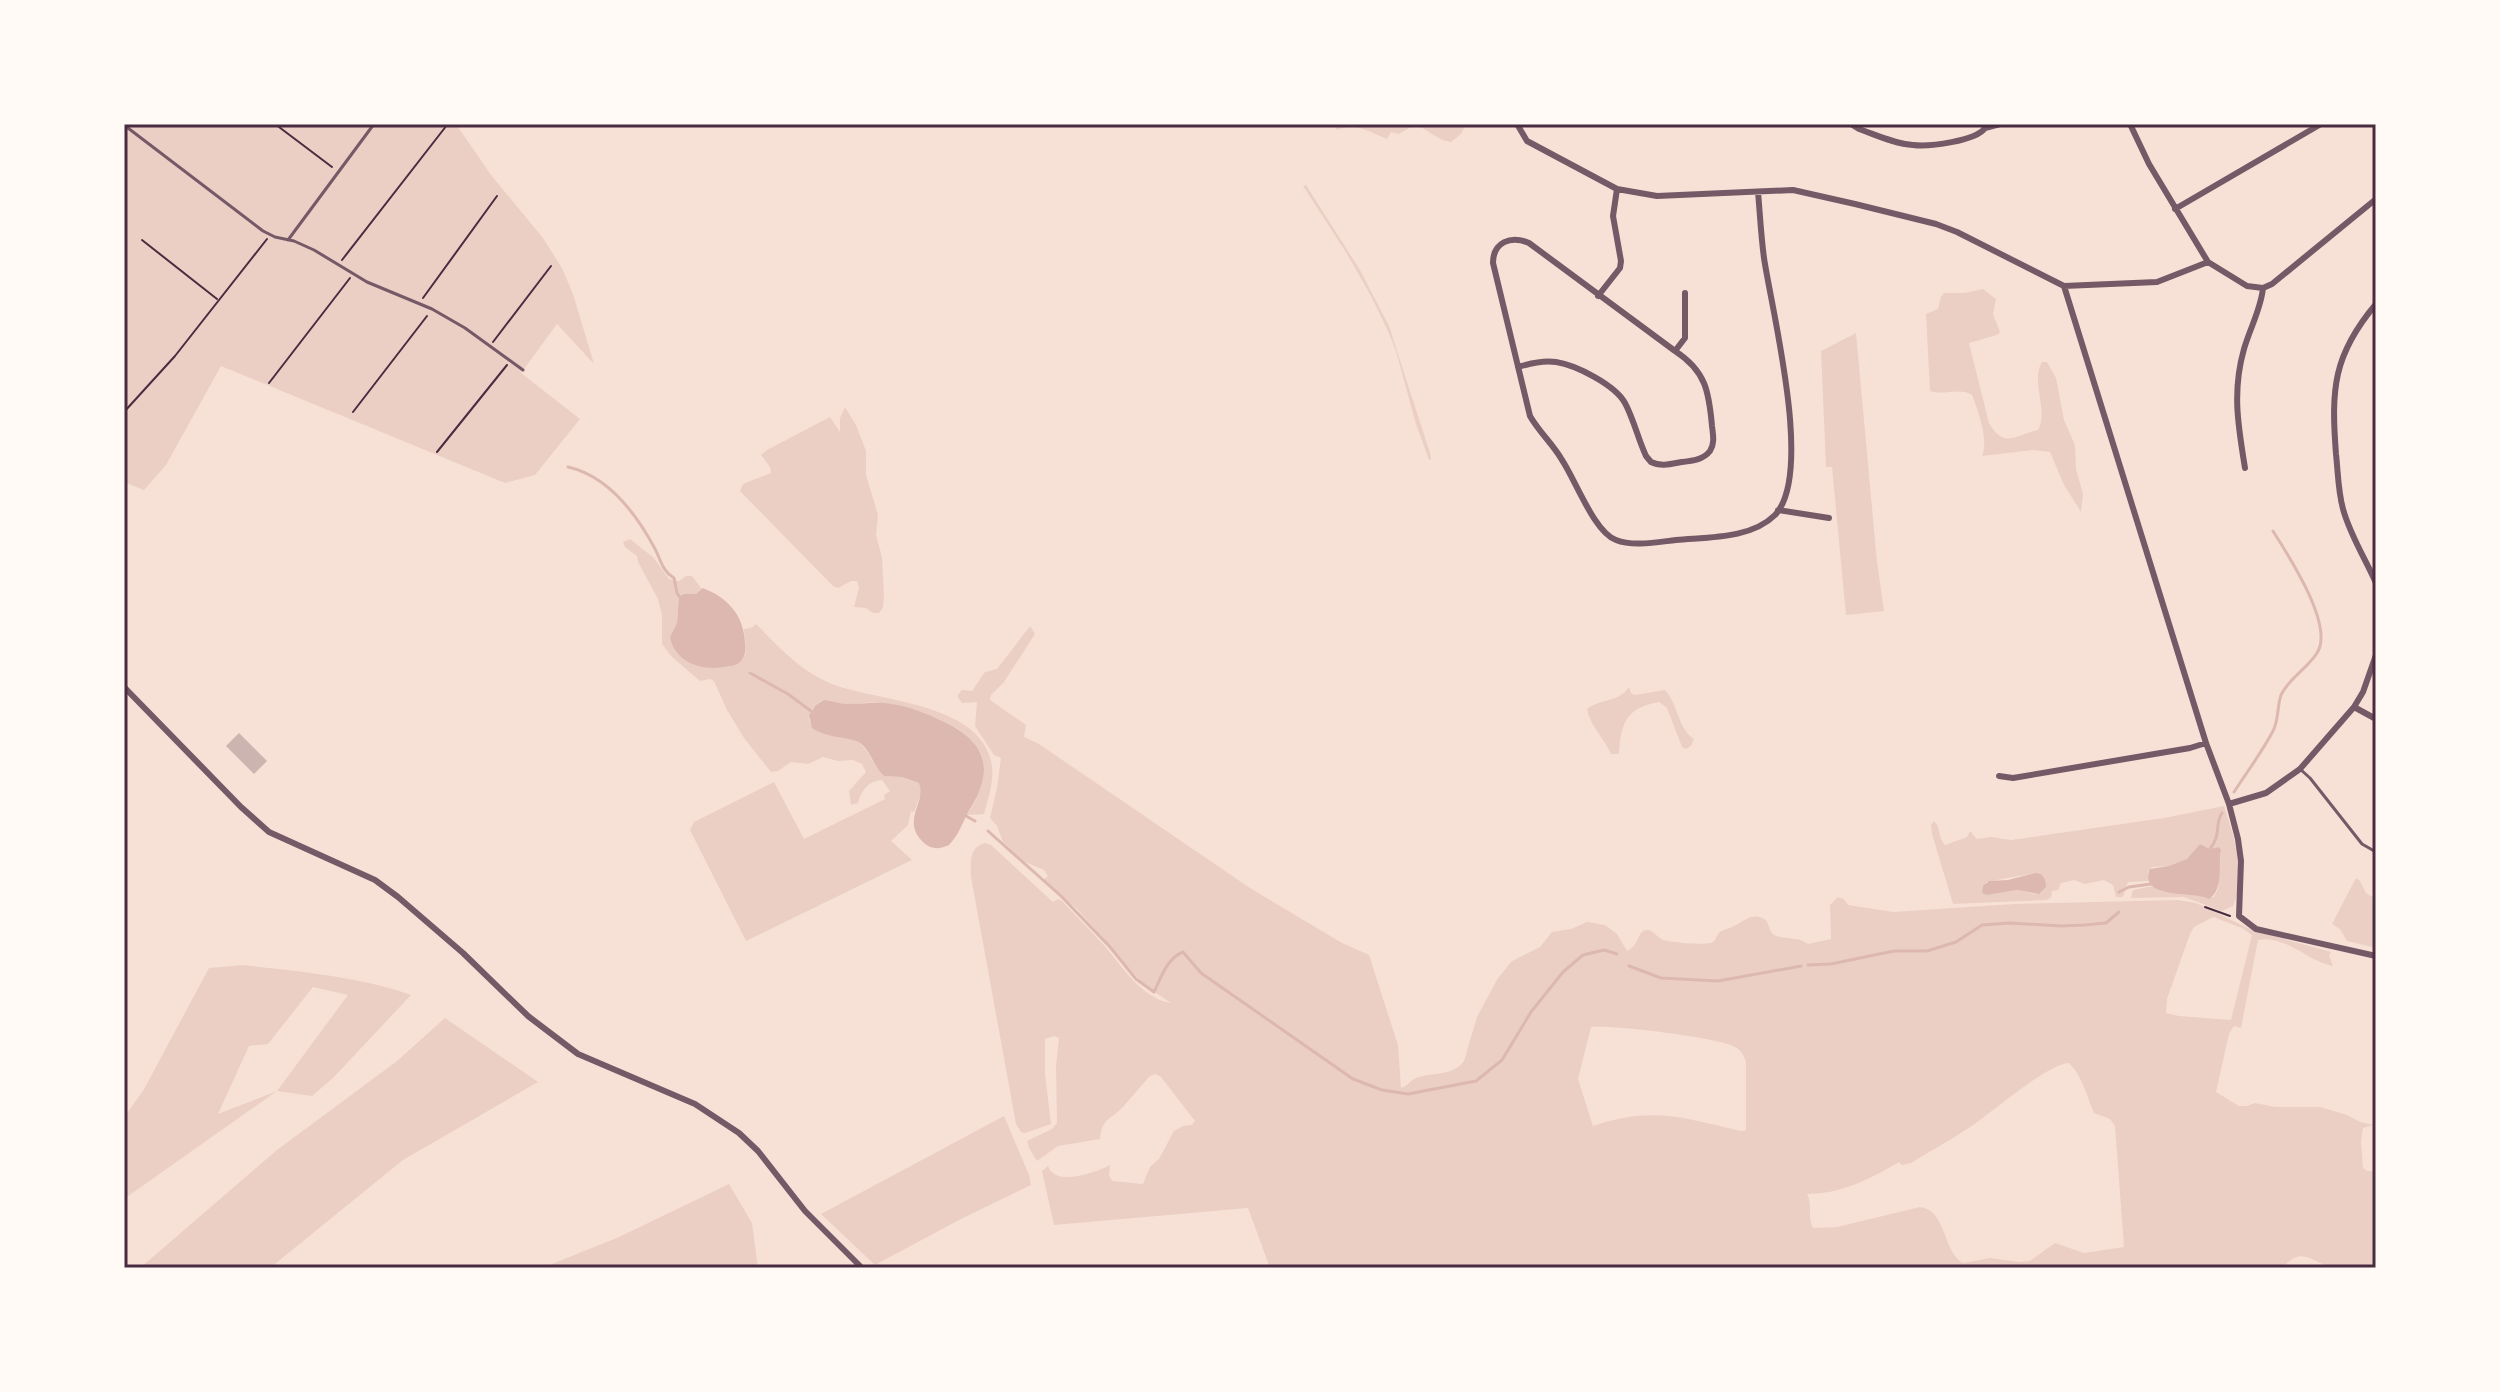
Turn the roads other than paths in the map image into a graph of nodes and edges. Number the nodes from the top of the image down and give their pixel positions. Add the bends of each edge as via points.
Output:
1 (374, 124) edge
2 (1517, 124) edge
3 (1851, 124) edge
4 (2000, 124) edge
5 (2130, 124) edge
6 (2321, 124) edge
7 (124, 125) edge
8 (1984, 126) edge
9 (1617, 189) junction
10 (1758, 192) junction
11 (2376, 199) edge
12 (2175, 209) junction
13 (288, 240) junction
14 (2208, 262) junction
15 (2064, 286) junction
16 (2263, 288) junction
17 (1685, 293) dead end
18 (1598, 296) junction
19 (2376, 304) edge
20 (1675, 351) junction
21 (1518, 367) junction
22 (523, 370) dead end
23 (2245, 468) dead end
24 (1778, 510) junction
25 (1829, 518) dead end
26 (2376, 583) edge
27 (2376, 655) edge
28 (124, 687) edge
29 (2354, 707) junction
30 (2376, 719) edge
31 (2206, 743) junction
32 (2300, 769) junction
33 (1999, 776) dead end
34 (2229, 804) junction
35 (2376, 852) edge
36 (2376, 956) edge
37 (862, 1268) edge

1 - 13 lane
2 - 9 street via 1527,141
3 - 8 street via 1916,146 1974,137
4 - 8 street
5 - 12 street
6 - 12 street
7 - 13 lane via 270,235
9 - 10 street via 1657,196
9 - 18 street via 1613,216 1620,268
10 - 15 street via 1793,190 1936,224
10 - 24 street via 1788,401 1790,465
11 - 16 street
12 - 14 street
13 - 22 lane via 383,290 432,309
14 - 15 street via 2157,282
14 - 16 street via 2247,286
15 - 31 street
16 - 23 street via 2236,394
17 - 20 street via 1685,338
18 - 20 street
18 - 21 street via 1529,243 1515,239 1501,244 1493,263
19 - 26 street via 2350,337 2333,401 2343,507
20 - 21 street via 1704,382 1713,440 1702,458 1664,465 1646,456 1613,389 1560,363
21 - 24 street via 1533,422 1612,539 1639,543 1734,534 1761,525
24 - 25 street
27 - 29 street
28 - 37 street via 269,832 387,889 578,1054 695,1104 739,1133
29 - 30 street
29 - 32 street
31 - 33 street via 2013,778
31 - 34 street
32 - 34 street via 2266,793
32 - 35 lane via 2362,844
34 - 36 street via 2241,861 2239,916 2256,929

